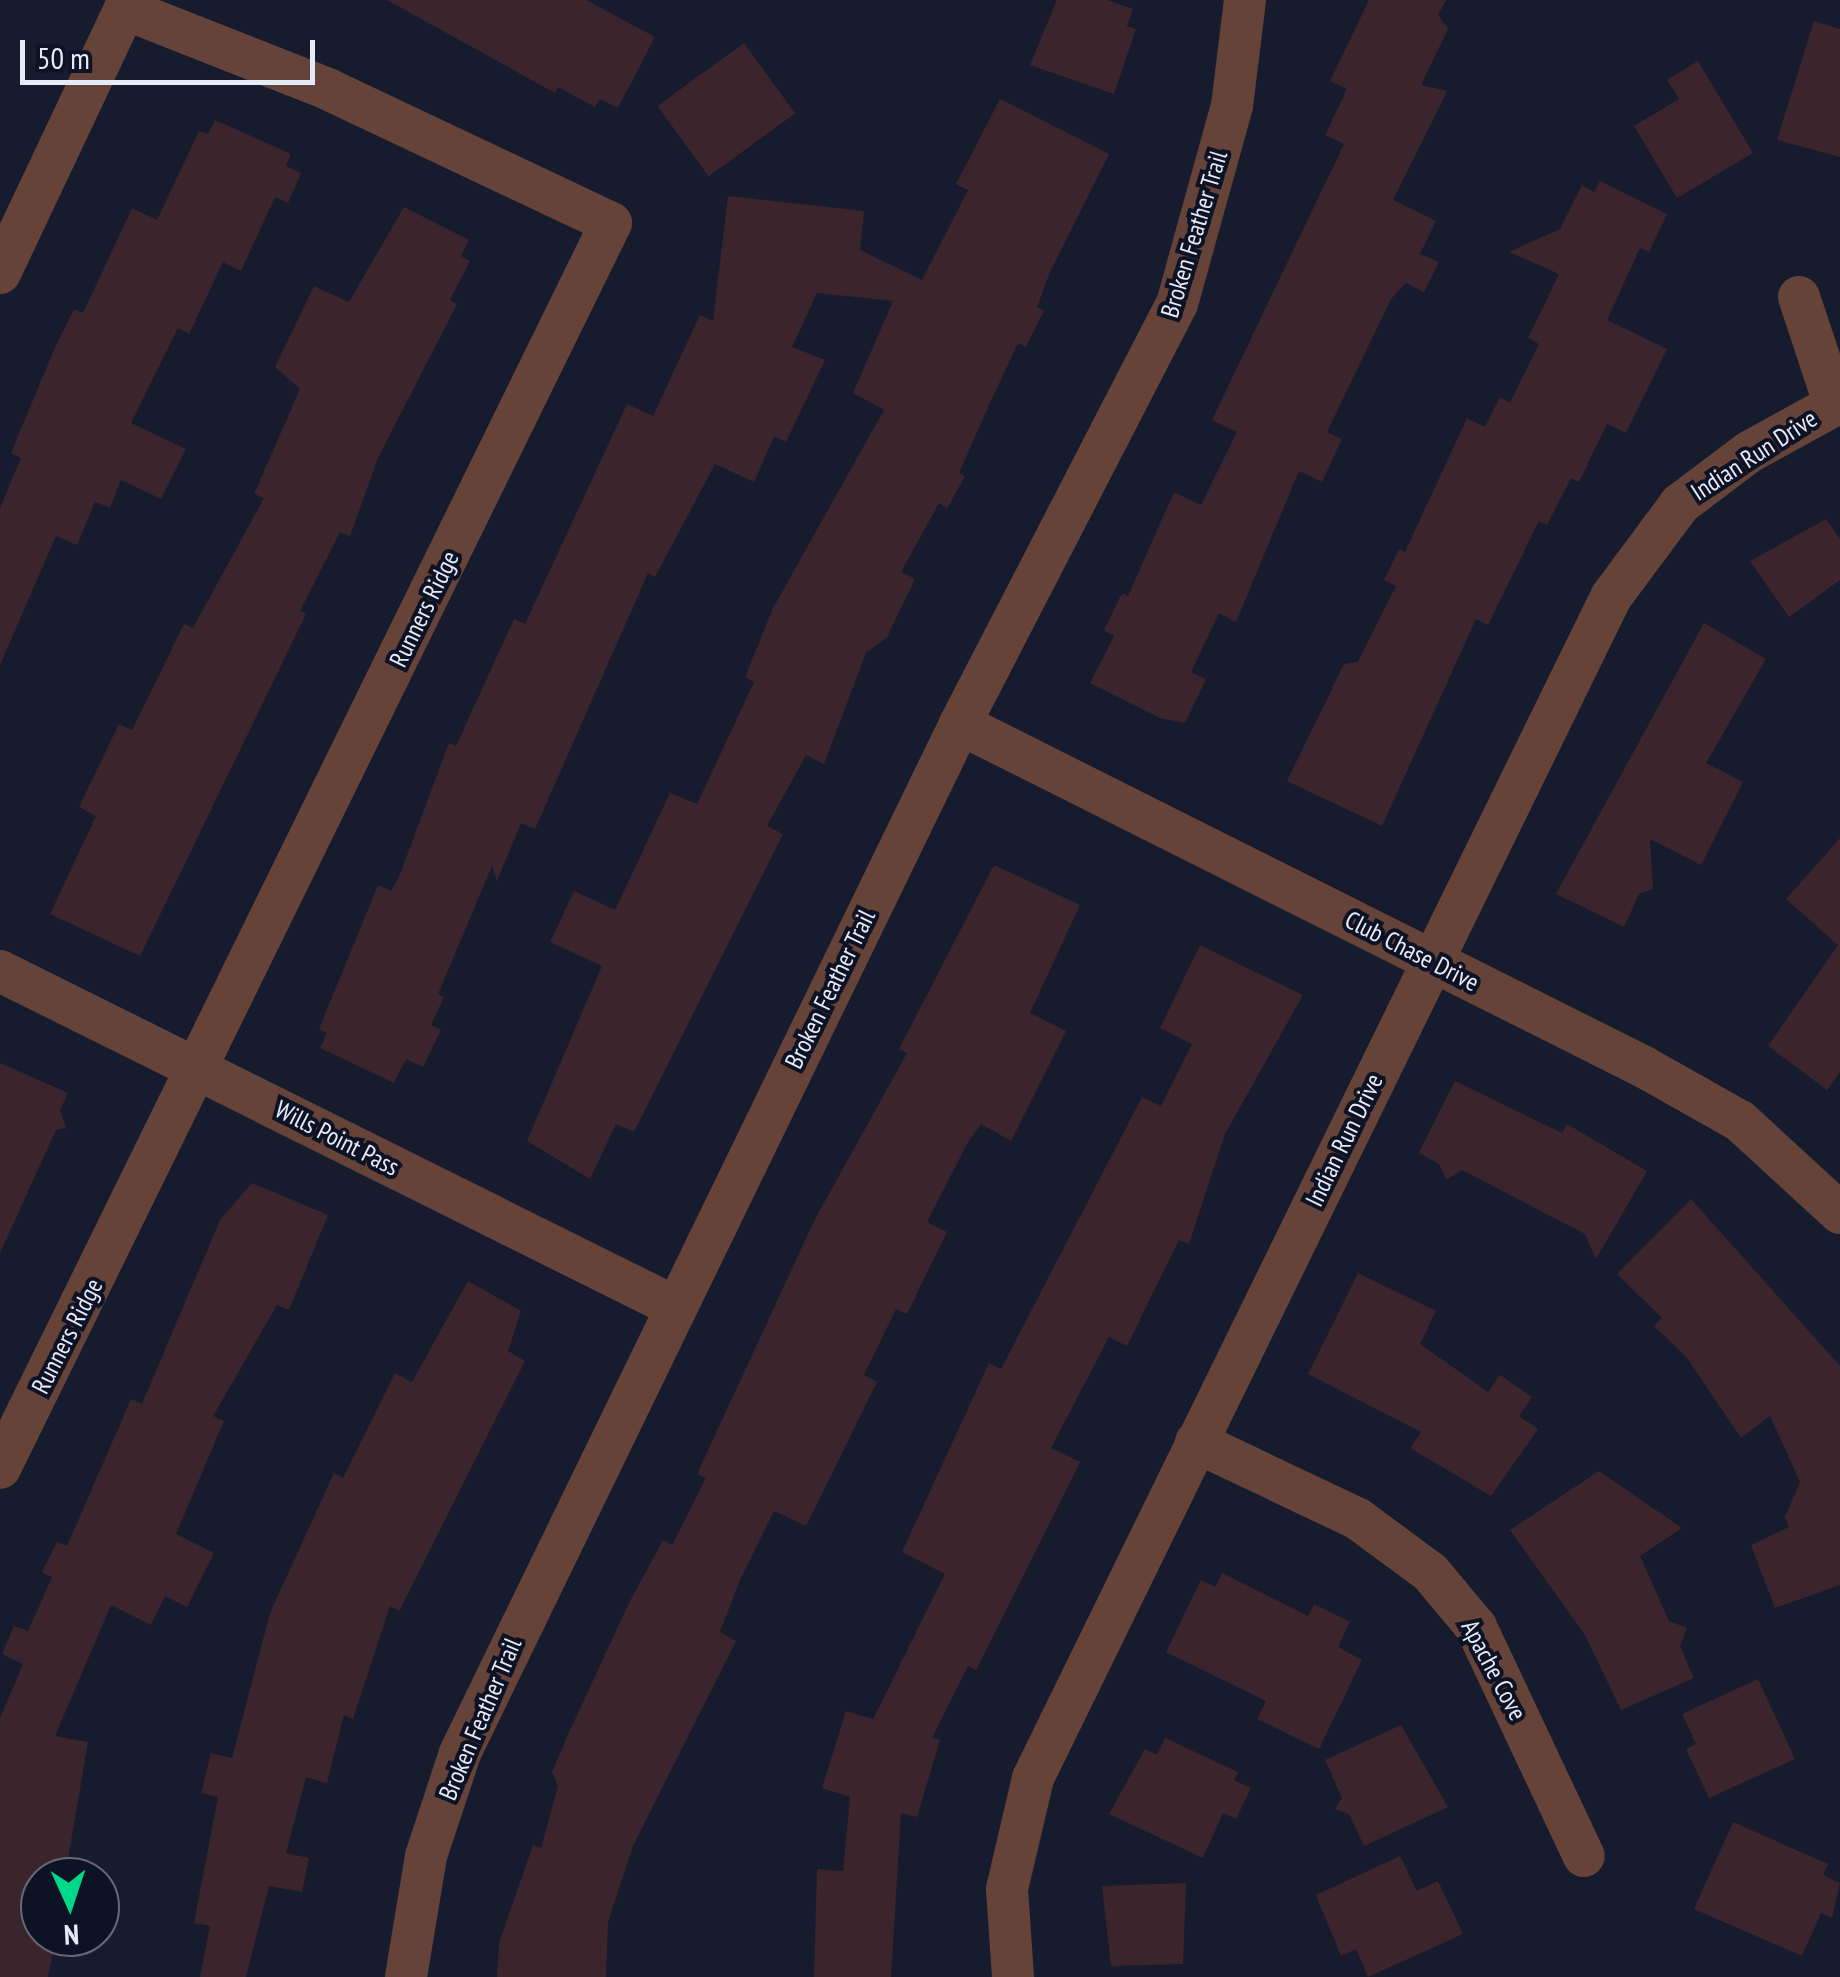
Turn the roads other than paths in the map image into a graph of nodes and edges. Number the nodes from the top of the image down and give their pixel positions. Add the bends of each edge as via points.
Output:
1 (1245, 0) edge
2 (128, 5) edge
3 (0, 273) edge
4 (1798, 297) dead end
5 (1837, 402) edge
6 (960, 724) junction
7 (1432, 962) junction
8 (0, 971) edge
9 (201, 1070) junction
10 (1840, 1213) edge
11 (673, 1306) junction
12 (1196, 1442) junction
13 (0, 1468) edge
14 (1584, 1856) dead end
15 (406, 1977) edge
16 (1012, 1977) edge

1 - 6 street, Broken Feather Trail via 1232,106 1177,304
2 - 3 street
2 - 9 street, Runners Ridge via 328,89 610,223
4 - 5 street
5 - 7 street, Indian Run Drive via 1680,504 1611,597
6 - 7 street, Club Chase Drive
6 - 11 street, Broken Feather Trail
7 - 10 street, Club Chase Drive via 1740,1121
7 - 12 street, Indian Run Drive
8 - 9 street, Wills Point Pass
9 - 11 street, Wills Point Pass
9 - 13 street, Runners Ridge
11 - 15 street, Broken Feather Trail via 460,1753 426,1856
12 - 14 street, Apache Cove via 1358,1519 1430,1572 1476,1627
12 - 16 street, Indian Run Drive via 1033,1778 1007,1889

